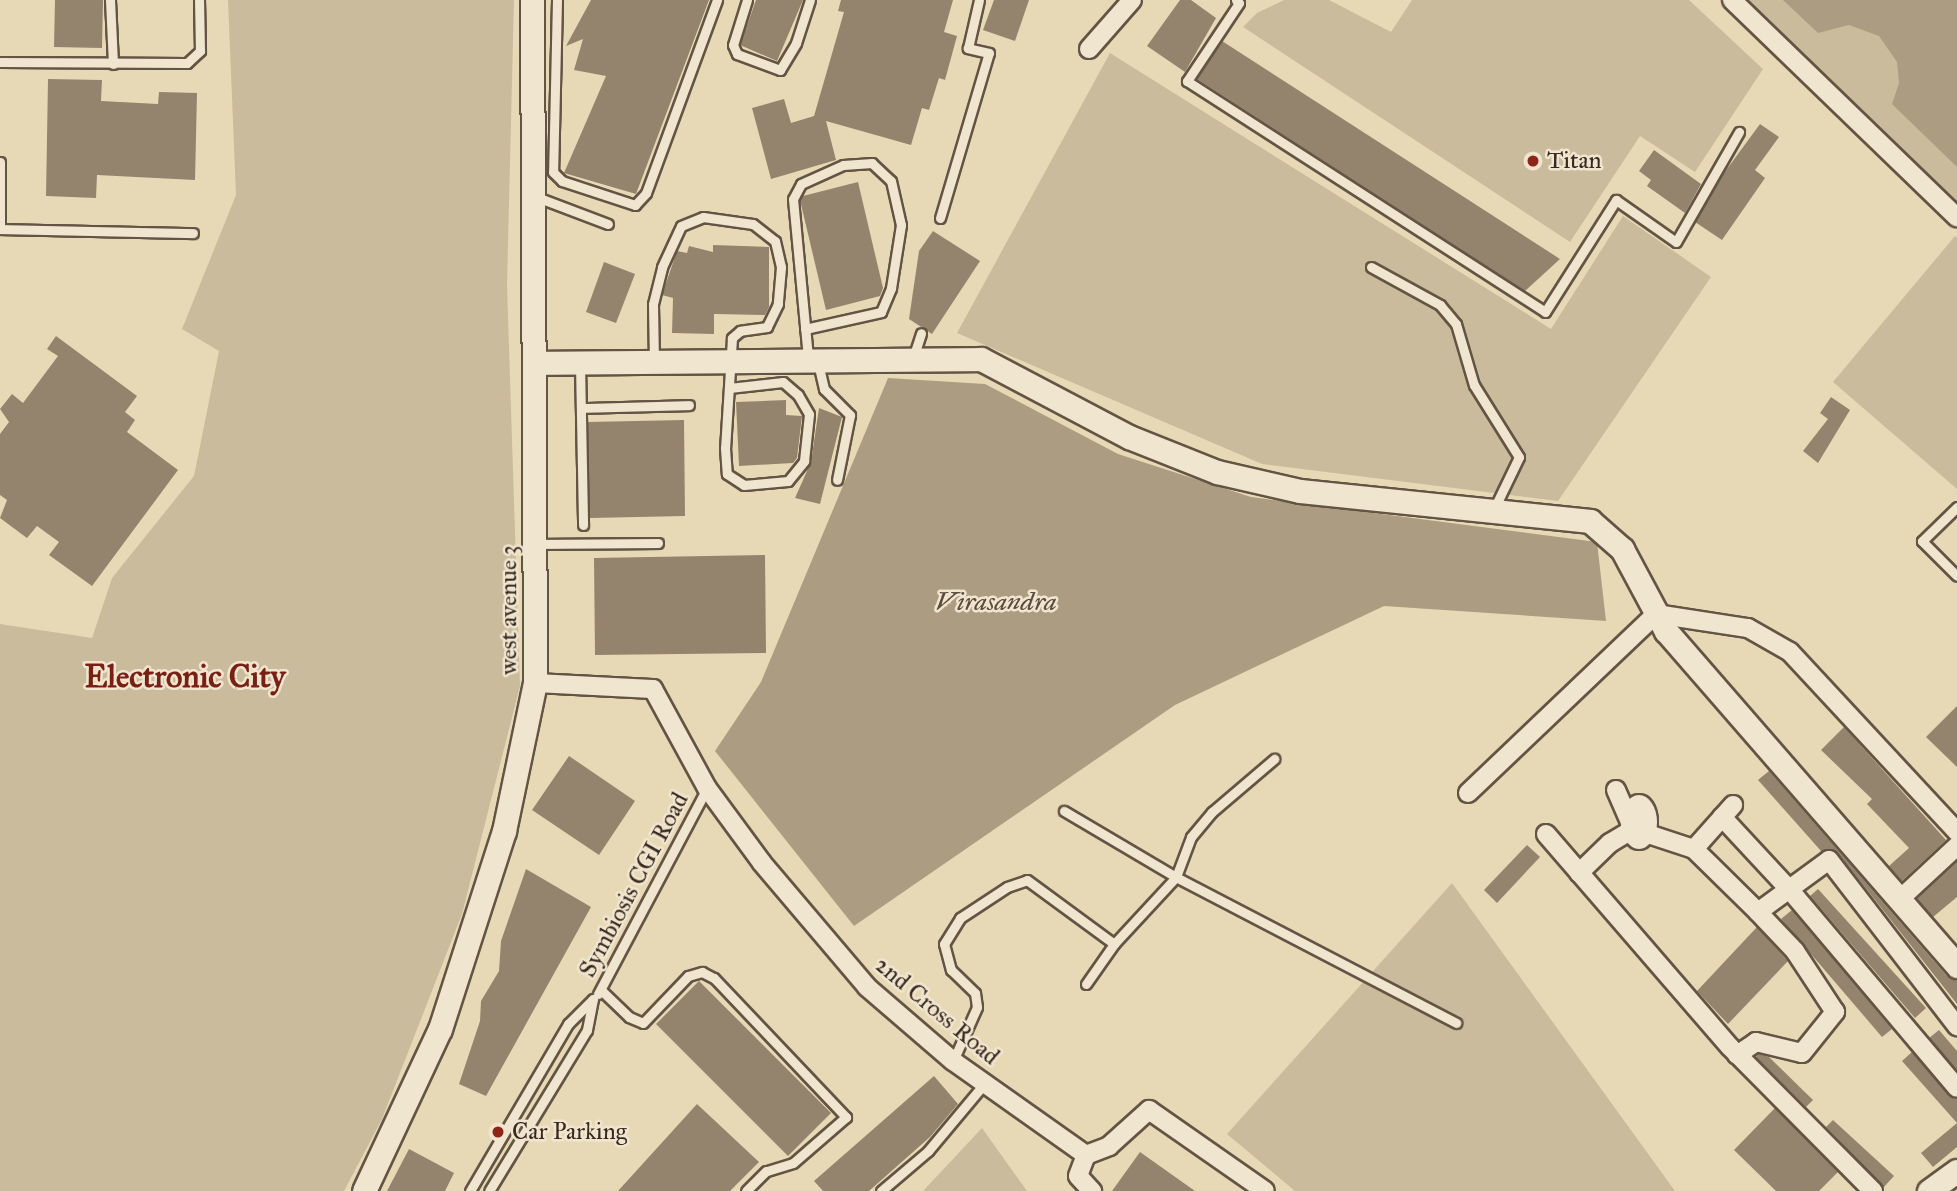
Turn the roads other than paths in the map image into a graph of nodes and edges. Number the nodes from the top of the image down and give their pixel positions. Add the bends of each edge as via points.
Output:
1 (110, 0) edge
2 (199, 0) edge
3 (532, 0) edge
4 (557, 0) edge
5 (565, 0) edge
6 (716, 0) edge
7 (747, 0) edge
8 (810, 0) edge
9 (979, 0) edge
10 (1132, 0) edge
11 (1732, 0) edge
12 (1239, 1) edge
13 (556, 12) junction
14 (543, 38) junction
15 (1089, 49) dead end
16 (0, 62) edge
17 (113, 64) junction
18 (1739, 132) dead end
19 (0, 162) edge
20 (533, 195) junction
21 (1957, 217) edge
22 (940, 218) dead end
23 (608, 224) dead end
24 (0, 229) edge
25 (193, 233) dead end
26 (1371, 267) dead end
27 (805, 329) junction
28 (921, 333) dead end
29 (813, 360) junction
30 (912, 360) junction
31 (731, 361) junction
32 (580, 362) junction
33 (654, 362) junction
34 (535, 363) junction
35 (729, 388) junction
36 (689, 405) dead end
37 (582, 408) junction
38 (837, 480) dead end
39 (1957, 507) edge
40 (1493, 511) junction
41 (583, 525) dead end
42 (658, 543) dead end
43 (535, 544) junction
44 (1957, 576) edge
45 (1656, 614) junction
46 (535, 683) junction
47 (1274, 759) dead end
48 (707, 788) junction
49 (1616, 790) dead end
50 (1468, 793) dead end
51 (1064, 811) dead end
52 (1954, 820) edge
53 (1633, 829) junction
54 (1546, 835) dead end
55 (1957, 846) edge
56 (1694, 849) junction
57 (1579, 873) junction
58 (1176, 877) junction
59 (1789, 889) junction
60 (1900, 899) junction
61 (1758, 912) junction
62 (1114, 944) junction
63 (1957, 966) edge
64 (1086, 984) dead end
65 (601, 990) junction
66 (593, 999) junction
67 (1456, 1023) dead end
68 (1957, 1027) edge
69 (1737, 1055) junction
70 (953, 1061) junction
71 (984, 1084) junction
72 (1957, 1088) edge
73 (1086, 1155) junction
74 (1957, 1171) edge
75 (478, 1178) junction
76 (494, 1189) edge
77 (365, 1191) edge
78 (470, 1191) edge
79 (746, 1191) edge
80 (881, 1191) edge
81 (1092, 1191) edge
82 (1265, 1191) edge
83 (1872, 1191) edge
84 (1929, 1191) edge

1 - 17 lane
2 - 17 lane via 200,51 187,63
3 - 14 street, west avenue 3
4 - 13 lane
5 - 13 lane
6 - 14 lane via 646,193 635,205 562,181 553,173
7 - 8 lane via 733,45 737,54 780,70 796,43
9 - 22 lane via 968,48 989,53
10 - 15 street
11 - 21 street
12 - 18 lane via 1187,81 1545,312 1616,200 1676,242
13 - 14 lane
14 - 20 street, west avenue 3
16 - 17 lane
19 - 24 lane
20 - 23 lane
20 - 34 street, west avenue 3
24 - 25 lane
26 - 40 lane via 1440,305 1456,324 1474,386 1519,457
27 - 27 lane via 793,199 801,184 843,165 872,163 891,181 901,225 891,288 881,312
27 - 29 lane
28 - 30 lane
29 - 30 street
29 - 31 street
29 - 38 lane via 824,389 850,415
30 - 40 street via 981,359 1129,437 1217,472 1300,491
31 - 33 street
31 - 33 lane via 732,338 740,331 767,327 774,318 781,267 775,241 753,224 703,217 681,226 662,267 653,303
31 - 35 lane
32 - 33 street
32 - 34 street
32 - 37 lane
34 - 43 street, west avenue 3
35 - 35 lane via 727,474 744,485 788,481 804,461 809,414 797,395 783,382
36 - 37 lane
37 - 41 lane
39 - 44 lane via 1922,541
40 - 45 street via 1590,521 1622,549
42 - 43 lane
43 - 46 street, west avenue 3
45 - 50 street
45 - 52 street via 1725,623 1769,638 1790,652
45 - 60 street
46 - 48 street, 2nd Cross Road via 653,689
46 - 77 street, west avenue 3 via 503,831 440,1029
47 - 58 lane via 1212,812 1192,837
48 - 65 lane, Symbiosis CGI Road
48 - 70 street, 2nd Cross Road via 762,863 867,987
49 - 53 street
51 - 58 lane
53 - 56 street
53 - 57 street via 1610,843
54 - 57 street
55 - 60 street
56 - 59 street via 1728,811
56 - 61 street
57 - 69 street
58 - 62 lane
58 - 67 lane
59 - 61 street
59 - 68 street via 1829,860
59 - 72 street
60 - 63 street
61 - 69 street via 1795,951 1835,1012 1802,1053 1756,1042
62 - 64 lane
62 - 70 lane via 1027,880 1007,887 960,918 944,944 951,970 975,993 977,1007
65 - 66 lane, Symbiosis CGI Road
65 - 79 lane via 629,1017 643,1023 688,976 702,972 714,978 846,1117 793,1163 766,1171
66 - 75 lane, Symbiosis CGI Road via 568,1024
66 - 76 lane, Symbiosis CGI Road via 587,1030
69 - 83 street
70 - 71 street, 2nd Cross Road
71 - 73 street, 2nd Cross Road
71 - 80 lane via 944,1134
73 - 81 street via 1078,1175
73 - 82 street via 1109,1146 1149,1110
74 - 84 street
75 - 76 lane
75 - 78 lane, Symbiosis CGI Road

